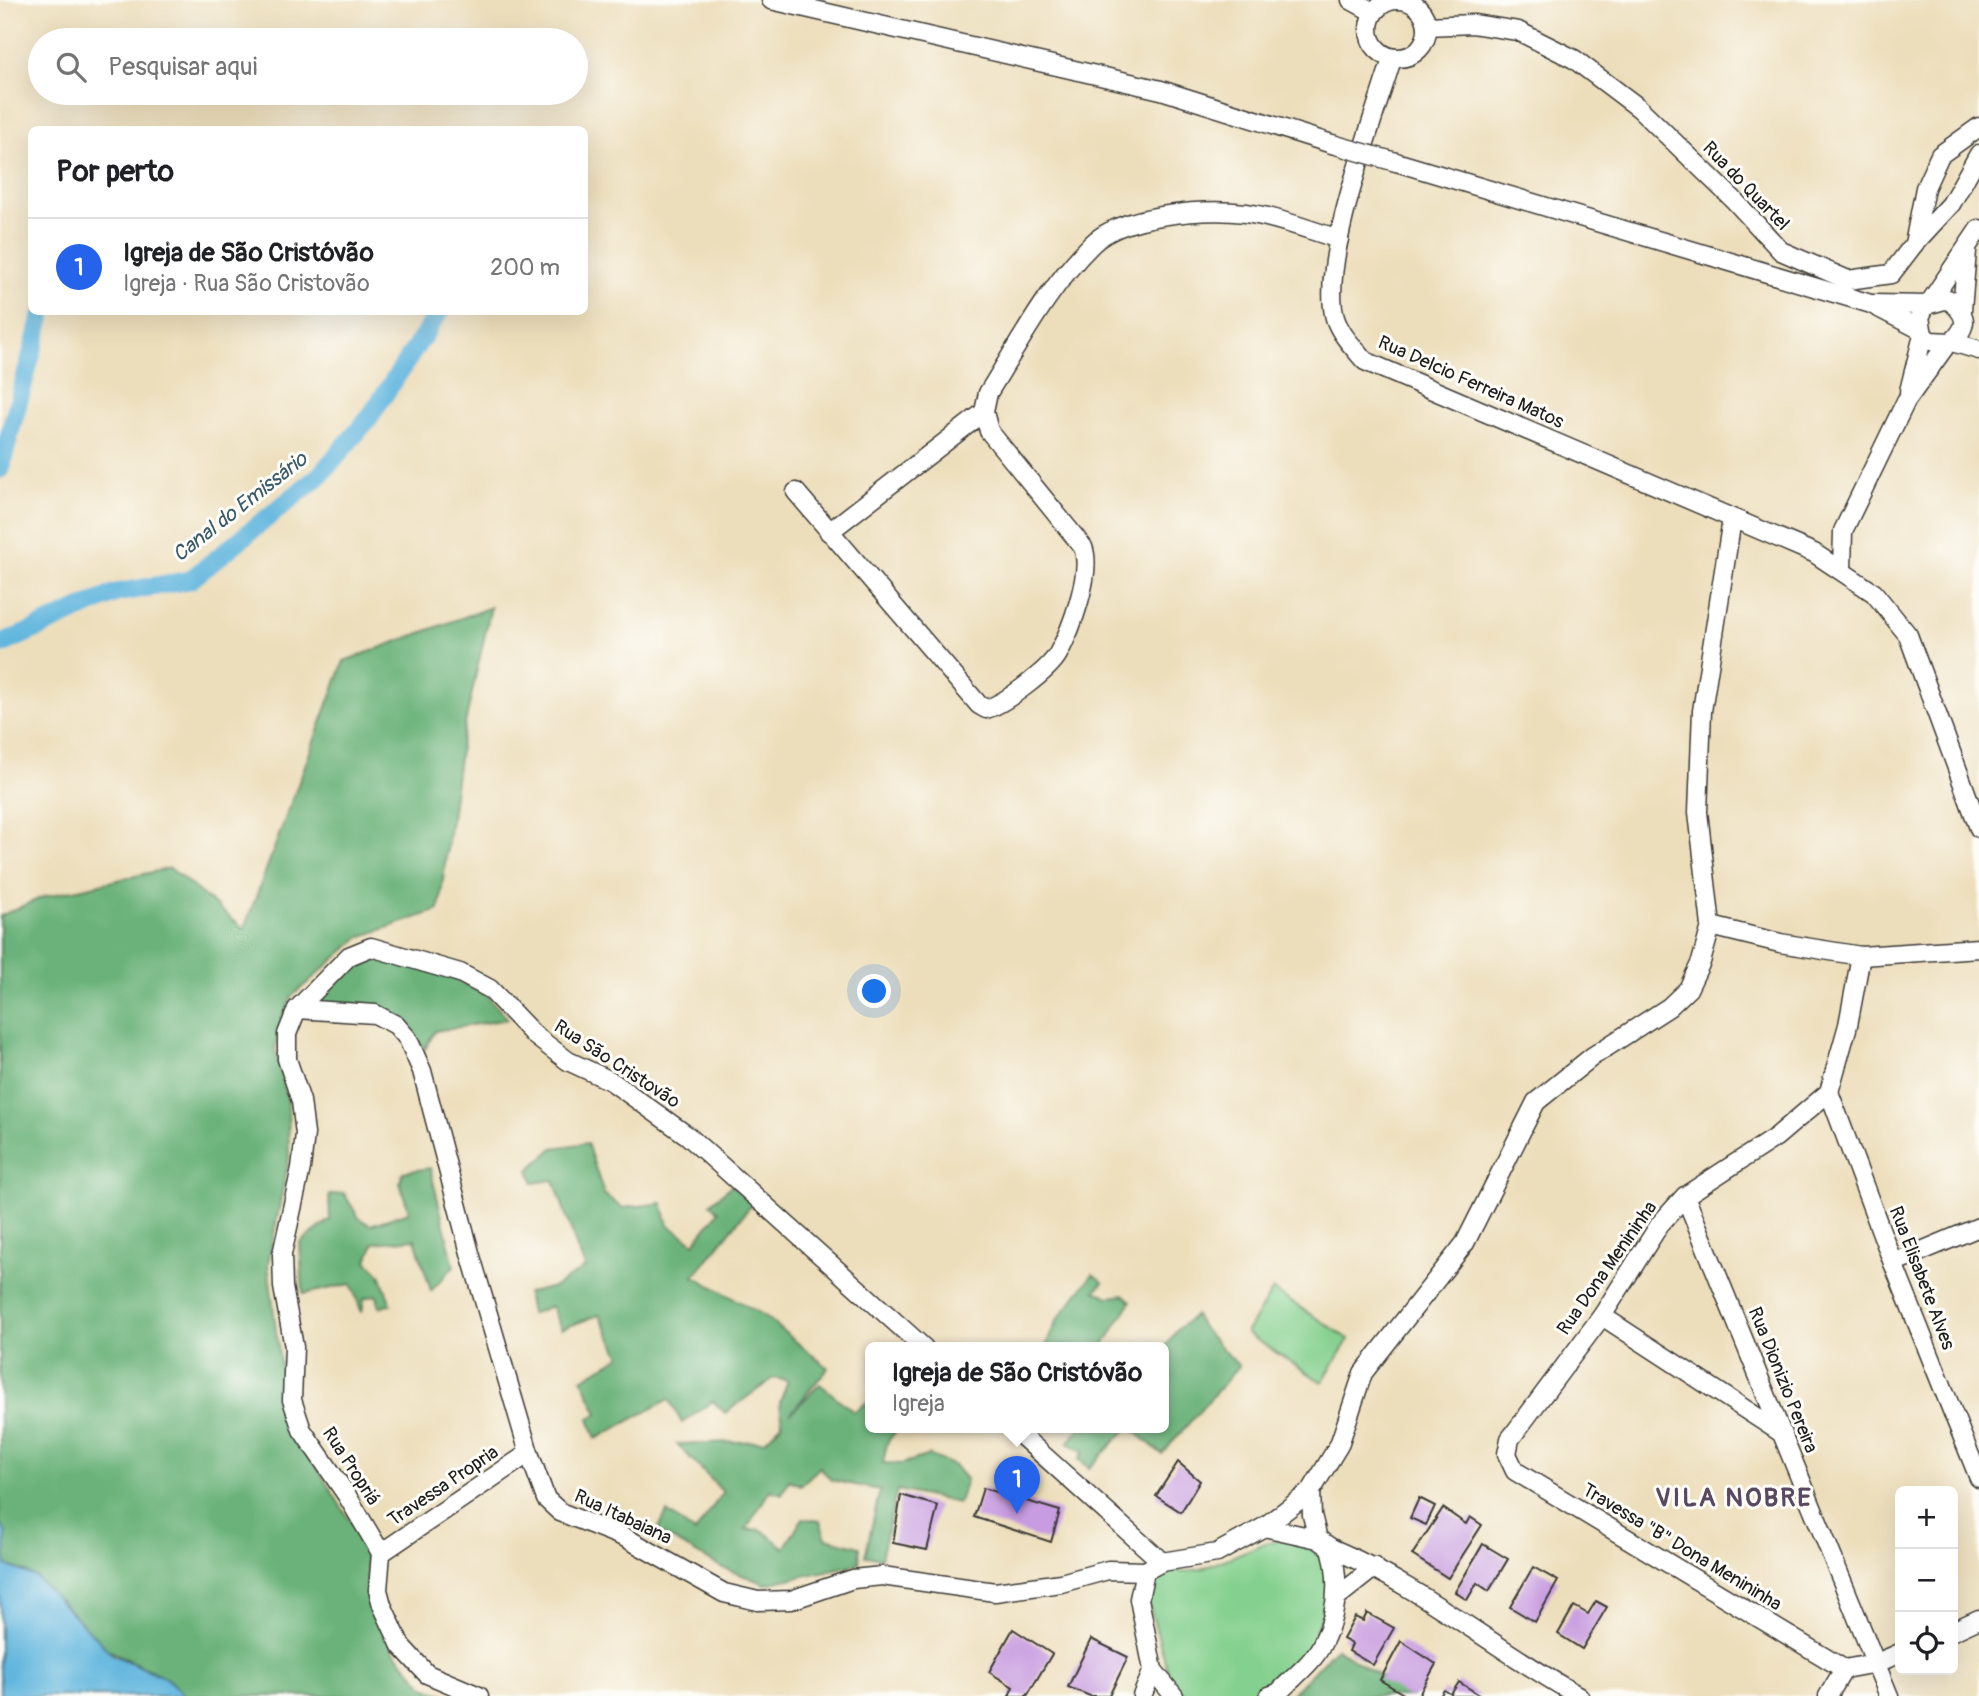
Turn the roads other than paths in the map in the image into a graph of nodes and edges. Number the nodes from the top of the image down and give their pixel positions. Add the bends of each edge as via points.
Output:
1 (771, 0) edge
2 (1351, 0) edge
3 (1373, 12) junction
4 (1427, 26) junction
5 (1392, 59) junction
6 (1979, 127) edge
7 (1979, 154) edge
8 (1979, 229) edge
9 (1339, 239) junction
10 (1914, 244) junction
11 (1967, 251) junction
12 (1928, 303) junction
13 (1871, 304) junction
14 (1963, 314) junction
15 (1922, 332) junction
16 (1979, 332) edge
17 (1949, 343) junction
18 (1979, 350) edge
19 (1906, 401) junction
20 (984, 412) junction
21 (796, 492) dead end
22 (1732, 520) junction
23 (1843, 531) junction
24 (829, 532) junction
25 (1815, 553) junction
26 (1842, 569) junction
27 (1979, 828) edge
28 (1711, 926) junction
29 (1979, 948) edge
30 (1861, 956) junction
31 (297, 1009) junction
32 (1829, 1092) junction
33 (1685, 1196) junction
34 (1979, 1227) edge
35 (1893, 1263) junction
36 (1602, 1316) junction
37 (917, 1342) edge
38 (1019, 1433) edge
39 (1783, 1434) junction
40 (529, 1453) junction
41 (1507, 1454) joint
42 (1979, 1478) edge
43 (1311, 1490) junction
44 (1264, 1527) junction
45 (1325, 1544) junction
46 (381, 1553) junction
47 (1162, 1562) junction
48 (1376, 1567) junction
49 (1145, 1571) junction
50 (1337, 1597) junction
51 (1979, 1619) edge
52 (1958, 1629) edge
53 (1895, 1655) edge
54 (1877, 1663) junction
55 (1153, 1670) junction
56 (1844, 1670) junction
57 (479, 1696) edge
58 (1142, 1696) edge
59 (1174, 1696) edge
60 (1269, 1696) edge
61 (1578, 1696) edge
62 (1828, 1696) edge
63 (1889, 1696) edge

1 - 13 street, bridge via 1161,90
2 - 3 street
3 - 4 street via 1394,0 1412,4
3 - 5 street via 1369,37 1374,47
4 - 5 street via 1423,44 1410,57
4 - 10 street, Rua do Quartel via 1473,24 1518,32 1574,59 1639,108 1780,251 1814,268 1848,279 1891,274
5 - 9 street, Rua Delcio Ferreira Matos
6 - 10 street, Rua do Quartel via 1940,155 1925,188
7 - 10 street via 1951,204
8 - 11 street
9 - 20 street via 1246,213 1202,212 1112,229 1093,242 1054,288 988,393
9 - 22 street, Rua Delcio Ferreira Matos via 1330,289 1335,319 1366,361
11 - 12 street
11 - 14 street
12 - 13 street
12 - 14 street via 1948,299
12 - 15 street via 1920,317
13 - 15 street
14 - 16 street
14 - 17 street via 1962,332
15 - 17 street via 1930,341
15 - 19 street
17 - 18 street
17 - 19 street
19 - 23 street
20 - 24 street
20 - 24 street via 989,431 1083,547 1087,559 1086,581 1057,656 999,705 986,709 979,705
21 - 24 street
22 - 25 street, Rua Delcio Ferreira Matos
22 - 28 street via 1702,711 1698,812
23 - 25 street
23 - 26 street
25 - 26 street, Rua Delcio Ferreira Matos
26 - 27 street, Rua Delcio Ferreira Matos via 1874,593 1908,635
28 - 30 street
28 - 43 street via 1688,989 1536,1102 1465,1242 1363,1373 1339,1445
29 - 30 street
30 - 32 street
31 - 37 street, Rua São Cristovão via 349,956 371,947 460,974 490,989 534,1035 568,1061 611,1081 688,1136
31 - 40 street, Rua Itabaiana via 375,1014 396,1025 408,1039 422,1072
31 - 46 street, Rua Propriá via 287,1034 287,1059 301,1101 305,1134 282,1255 295,1347 292,1400 302,1430
32 - 33 street, Rua Dona Menininha via 1776,1137
32 - 35 street, Rua Elisabete Alves
33 - 36 street, Rua Dona Menininha via 1660,1224
33 - 39 street, Rua Dionizio Pereira
34 - 35 street
35 - 42 street, Rua Elisabete Alves
36 - 39 street
36 - 41 street, Rua Dona Menininha via 1510,1440
38 - 47 street
39 - 54 street, Rua Dionizio Pereira
40 - 46 street, Travessa Propria
40 - 49 street, Rua Itabaiana via 546,1499 560,1512 626,1538 724,1592 758,1601 791,1600 853,1579 881,1576 995,1592 1061,1583 1108,1570
41 - 56 street, Travessa "B" Dona Menininha via 1515,1471
43 - 44 street
43 - 45 street via 1312,1515
44 - 45 street
44 - 47 street via 1217,1553
45 - 48 street
45 - 50 street via 1339,1577
46 - 57 street via 378,1590 401,1646 427,1674
47 - 49 street
48 - 50 street
48 - 61 street via 1518,1662
49 - 55 street via 1139,1599
50 - 60 street via 1322,1646 1278,1693
51 - 52 street
53 - 54 street
54 - 56 street
54 - 63 street, Rua Dionizio Pereira
55 - 58 street
55 - 59 street
56 - 62 street

